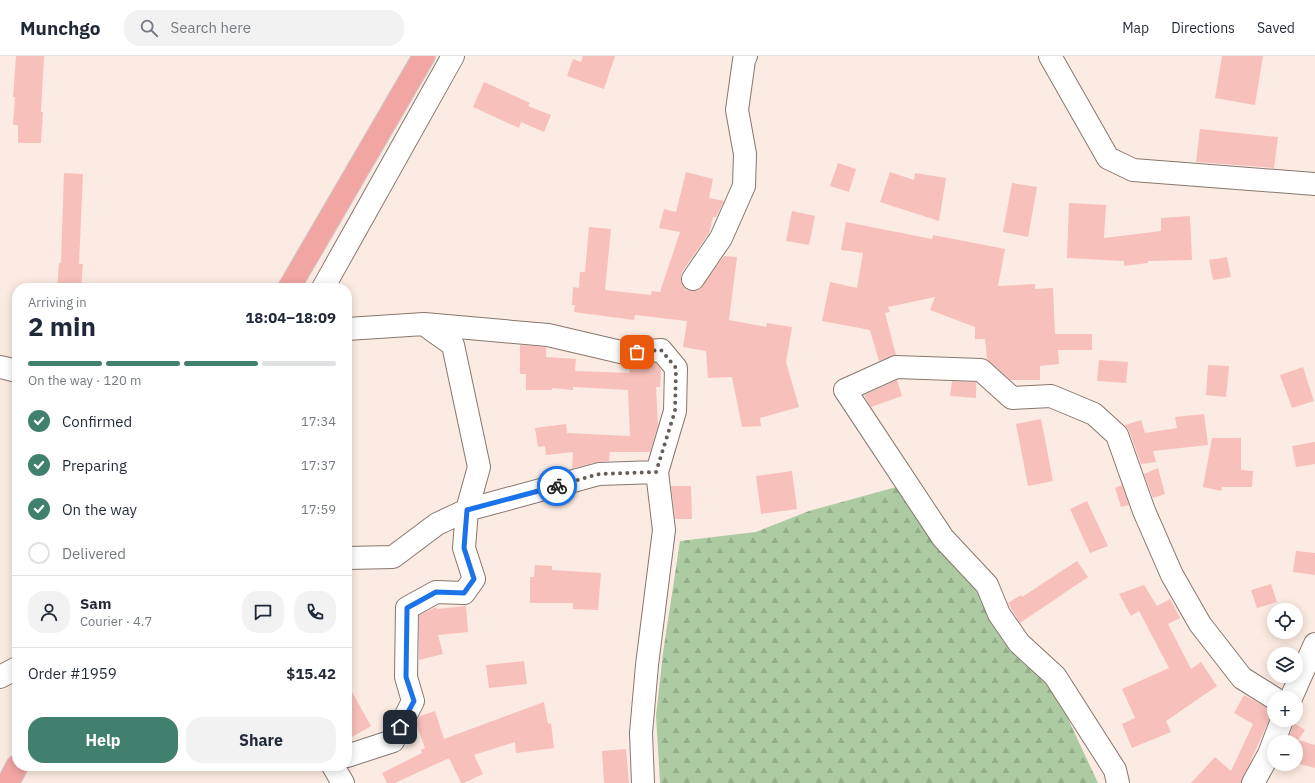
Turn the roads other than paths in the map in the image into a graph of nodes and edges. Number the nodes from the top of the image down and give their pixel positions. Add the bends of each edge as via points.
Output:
1 (424, 56) edge
2 (453, 56) edge
3 (746, 56) edge
4 (1050, 56) edge
5 (1315, 184) edge
6 (692, 279) dead end
7 (292, 283) edge
8 (326, 283) edge
9 (424, 324) junction
10 (352, 330) edge
11 (0, 367) edge
12 (12, 370) edge
13 (656, 472) junction
14 (467, 510) junction
15 (352, 558) edge
16 (1315, 644) edge
17 (12, 671) edge
18 (0, 678) edge
19 (1294, 691) edge
20 (1267, 694) edge
21 (1279, 727) edge
22 (352, 754) edge
23 (14, 771) edge
24 (336, 771) edge
25 (8, 783) edge
26 (343, 783) edge
27 (643, 783) edge
28 (1118, 783) edge
29 (1252, 783) edge

1 - 7 main road
2 - 8 street
3 - 6 street via 737,110 745,154 744,186 721,238
4 - 5 street via 1108,158 1133,170
9 - 10 street
9 - 13 street via 548,335 625,353 661,350 676,368 675,411
9 - 14 street via 453,345 479,467
11 - 12 street
13 - 14 street via 599,474
13 - 27 street via 664,530 641,733
14 - 15 street via 437,524 393,557
14 - 22 street via 464,548 474,579 464,593 436,592 407,608 406,677 414,701 393,741
16 - 19 street
17 - 18 street
20 - 28 street via 1242,678 1200,624 1172,575 1144,511 1117,436 1094,414 1051,396 1012,398 981,370 896,367 845,390 943,538 987,585 999,614 1018,643 1055,676 1114,770
21 - 29 street via 1269,754
23 - 25 main road
24 - 26 street

